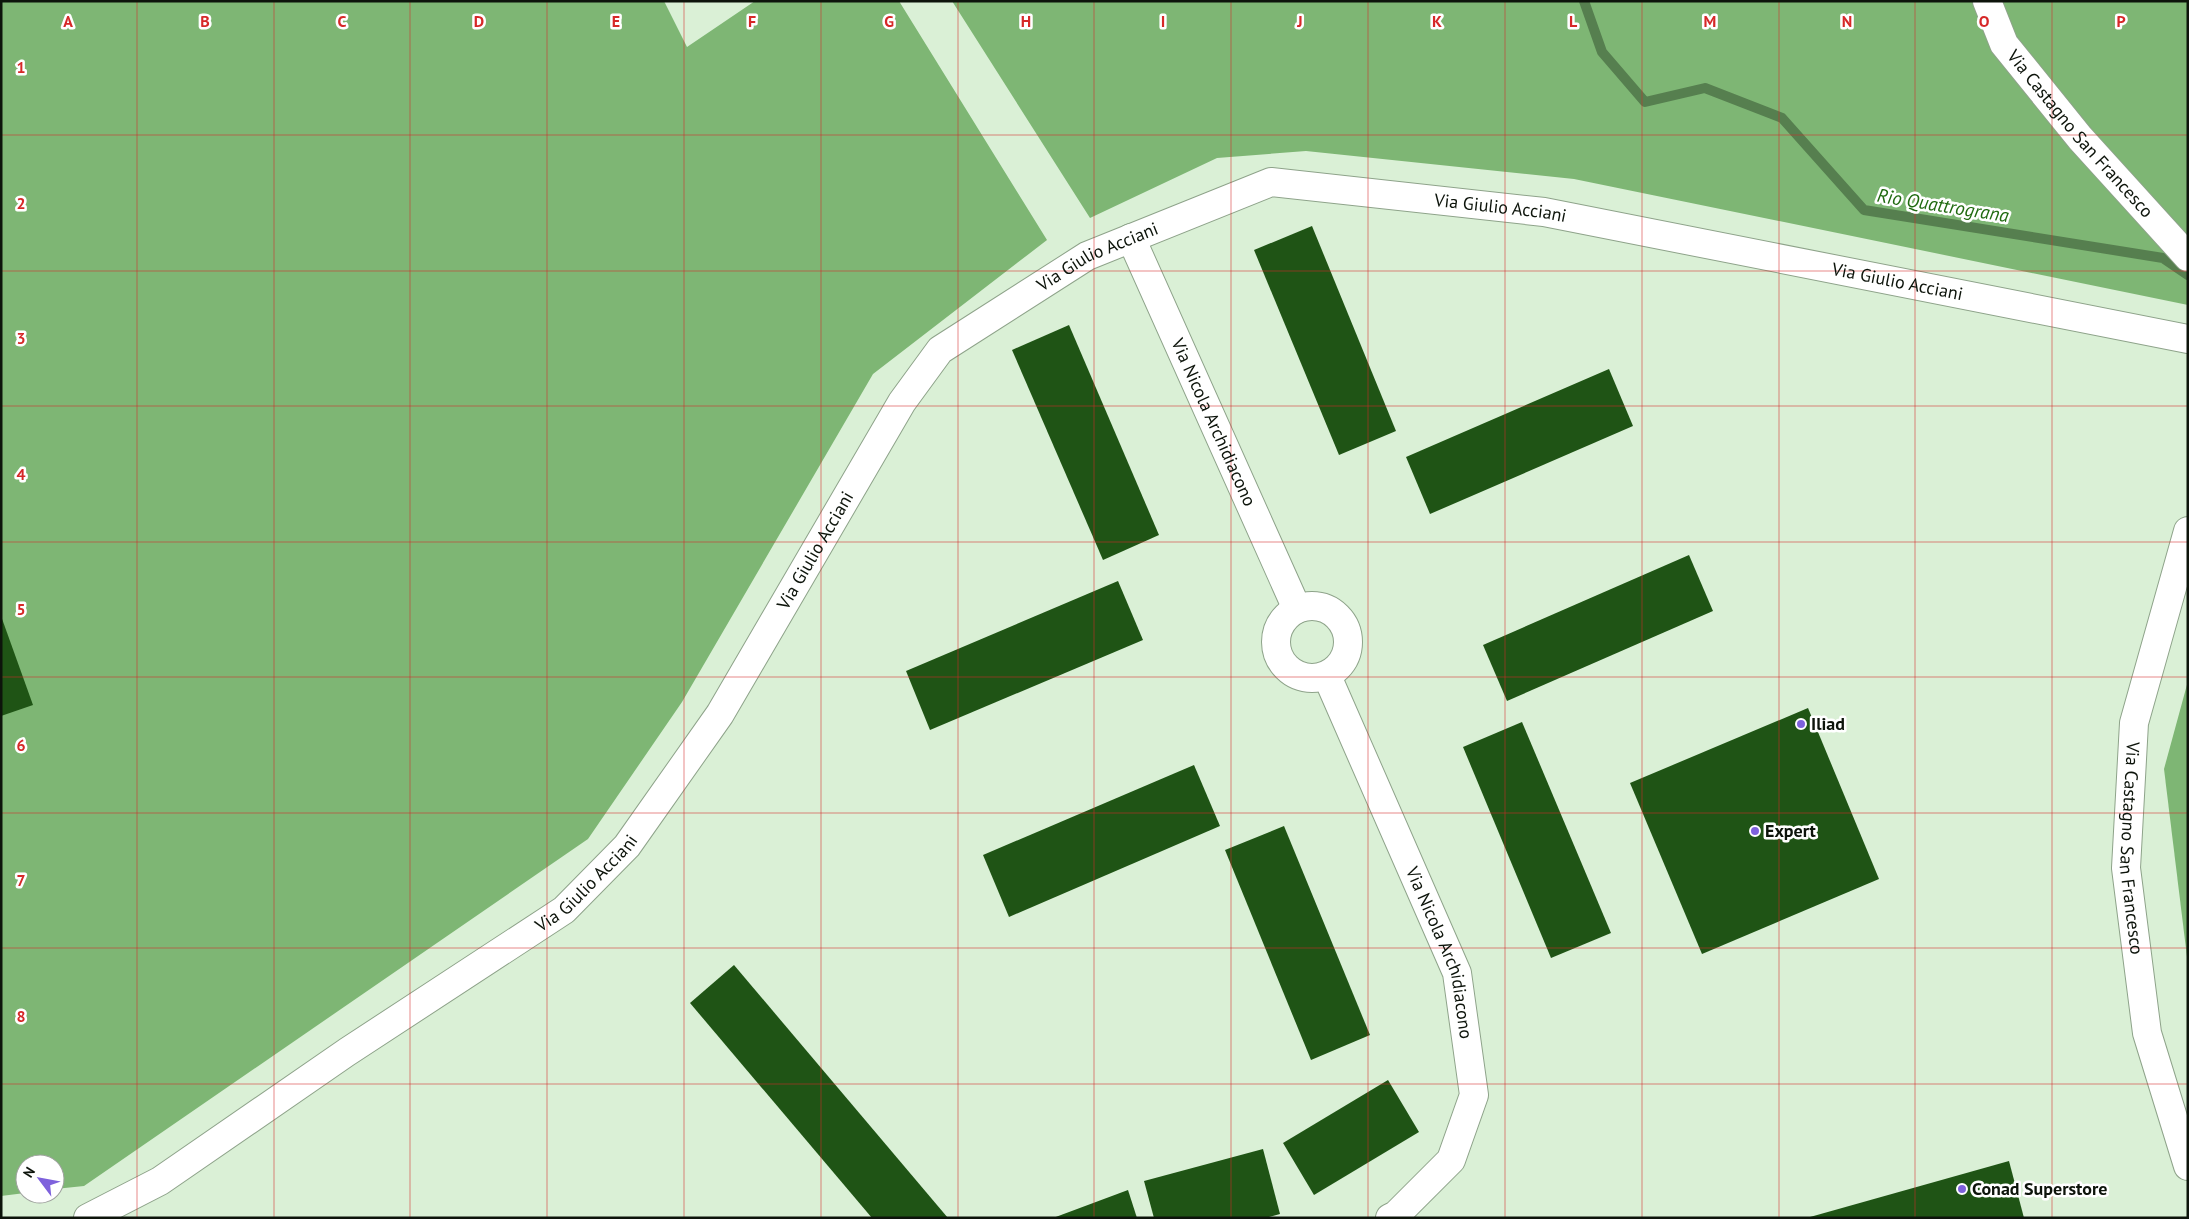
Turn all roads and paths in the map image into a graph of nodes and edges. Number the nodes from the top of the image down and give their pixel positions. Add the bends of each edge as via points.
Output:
1 (1987, 1) edge
2 (1131, 238) junction
3 (2188, 257) edge
4 (2188, 339) edge
5 (2188, 531) edge
6 (1296, 609) junction
7 (1327, 676) junction
8 (2188, 1166) edge
9 (160, 1182) junction
10 (88, 1218) edge
11 (128, 1218) edge
12 (1390, 1218) edge

1 - 3 street, Via Castagno San Francesco via 2004,44 2080,138
2 - 4 street, Via Giulio Acciani via 1271,182 1544,212
2 - 6 street, Via Nicola Archidiacono
2 - 9 street, Via Giulio Acciani via 1087,256 940,350 902,402 720,714 627,846 564,910 347,1052
5 - 8 street, Via Castagno San Francesco via 2134,723 2126,868 2148,1033
6 - 7 street via 1281,623 1277,632 1280,659 1296,675 1308,679
6 - 7 street via 1322,607 1342,620 1349,646 1342,663
7 - 12 street, Via Nicola Archidiacono via 1457,973 1474,1095 1451,1160
9 - 10 street
9 - 11 street

